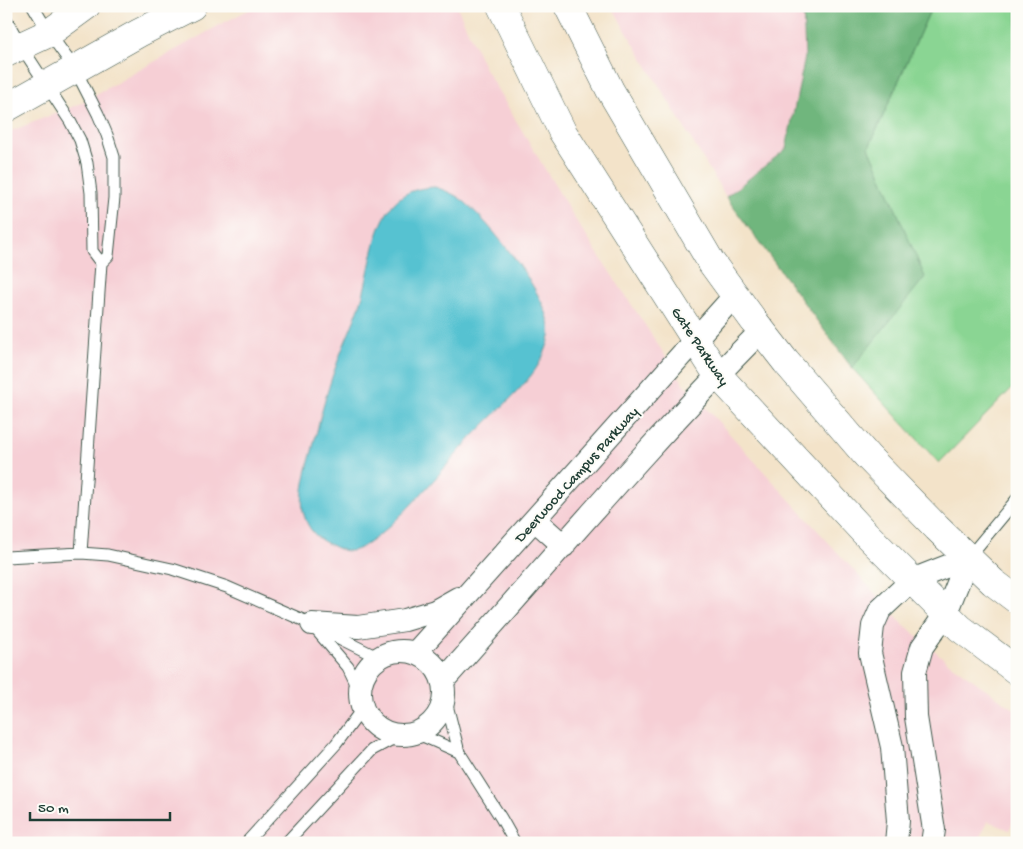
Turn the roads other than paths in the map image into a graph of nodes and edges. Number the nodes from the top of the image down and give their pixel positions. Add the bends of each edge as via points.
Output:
1 (33, 6) edge
2 (86, 6) edge
3 (192, 6) edge
4 (501, 6) edge
5 (568, 6) edge
6 (6, 19) edge
7 (49, 33) junction
8 (13, 50) edge
9 (75, 69) junction
10 (47, 85) junction
11 (6, 108) edge
12 (92, 220) junction
13 (111, 221) junction
14 (101, 263) junction
15 (735, 295) junction
16 (761, 331) junction
17 (695, 340) junction
18 (718, 374) junction
19 (1017, 500) edge
20 (535, 520) junction
21 (564, 546) junction
22 (81, 553) junction
23 (6, 557) edge
24 (968, 558) junction
25 (912, 580) junction
26 (472, 591) junction
27 (1017, 600) edge
28 (946, 613) junction
29 (312, 624) junction
30 (416, 652) junction
31 (379, 658) junction
32 (1017, 671) edge
33 (444, 689) junction
34 (361, 700) junction
35 (408, 734) junction
36 (459, 752) junction
37 (246, 843) edge
38 (286, 843) edge
39 (515, 843) edge
40 (896, 843) edge
41 (932, 843) edge

1 - 7 lane
2 - 7 main road
3 - 9 main road
4 - 17 main road, Gate Parkway via 562,131
5 - 15 main road via 610,90 711,262
6 - 8 lane
7 - 8 main road
7 - 9 lane
8 - 10 lane
9 - 10 main road
9 - 13 lane via 98,114 114,157
10 - 11 main road
10 - 12 lane via 80,140 87,163
12 - 13 lane
12 - 14 lane via 92,251
13 - 14 lane via 108,256
14 - 22 lane
15 - 16 main road
15 - 17 street, Deerwood Campus Parkway
16 - 18 street
16 - 24 main road via 867,456
17 - 18 main road, Gate Parkway
17 - 20 street, Deerwood Campus Parkway
18 - 21 street
18 - 25 main road, Gate Parkway
19 - 24 lane
20 - 21 street
20 - 26 street, Deerwood Campus Parkway
21 - 33 street
22 - 23 lane
22 - 29 lane via 108,555 172,569 227,586
24 - 25 street
24 - 27 main road
24 - 28 street
25 - 28 main road, Gate Parkway
25 - 40 street via 880,610 873,626 870,654 892,747 898,821
26 - 29 street via 435,611 405,620 358,627
26 - 30 street, Deerwood Campus Parkway
28 - 32 main road, Gate Parkway via 960,628
28 - 41 street via 922,647 915,672 916,717 934,830
29 - 31 lane
29 - 34 lane via 348,667
30 - 31 street via 400,650
30 - 33 street via 433,664
31 - 34 street via 363,676
33 - 35 street via 440,712 430,725
33 - 36 lane
34 - 35 street via 371,722 384,731
34 - 37 lane via 336,744
35 - 36 lane
35 - 38 lane via 372,750
36 - 39 lane

